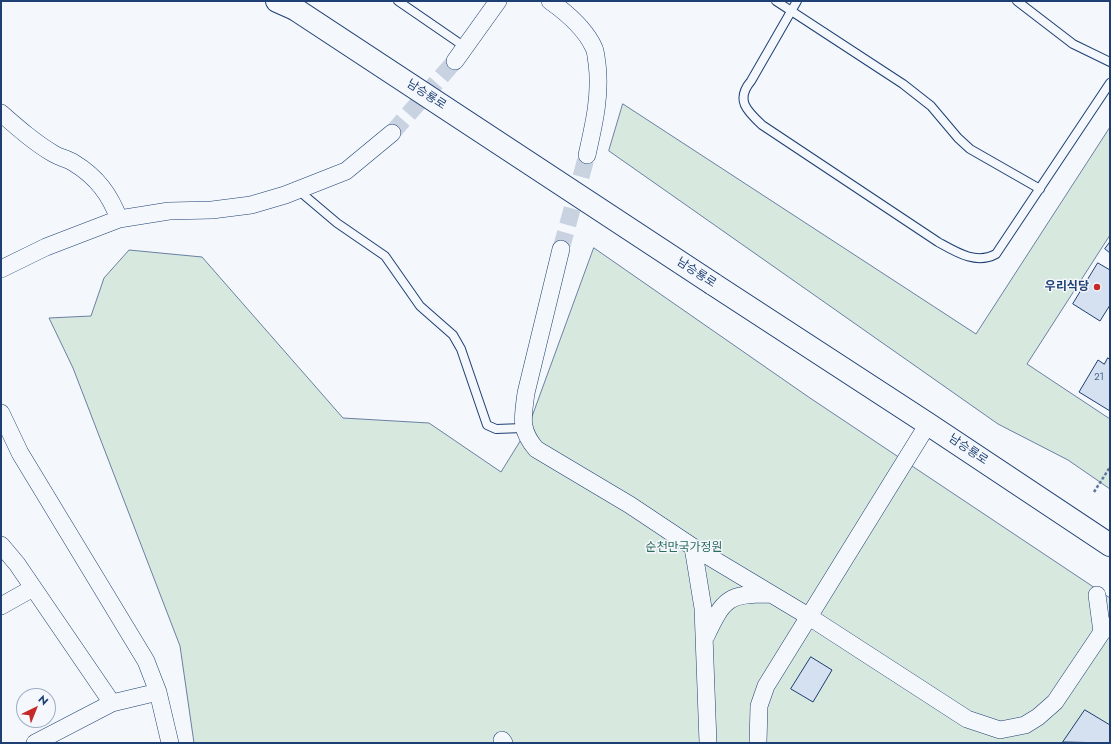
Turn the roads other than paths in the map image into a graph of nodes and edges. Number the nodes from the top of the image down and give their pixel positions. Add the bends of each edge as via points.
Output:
1 (398, 1) edge
2 (498, 1) edge
3 (550, 1) edge
4 (776, 1) edge
5 (797, 1) edge
6 (1017, 1) edge
7 (285, 3) edge
8 (792, 11) junction
9 (465, 47) junction
10 (455, 61) tunnel mouth
11 (1110, 62) edge
12 (1110, 83) edge
13 (1, 113) edge
14 (392, 133) tunnel mouth
15 (587, 155) tunnel mouth
16 (1040, 189) junction
17 (297, 190) junction
18 (119, 220) junction
19 (560, 249) tunnel mouth
20 (1, 269) edge
21 (1, 413) edge
22 (928, 424) junction
23 (523, 428) junction
24 (1, 545) edge
25 (1110, 545) edge
26 (693, 547) junction
27 (33, 588) junction
28 (770, 594) junction
29 (1097, 595) dead end
30 (1, 606) edge
31 (808, 616) junction
32 (1106, 629) edge
33 (705, 638) junction
34 (158, 692) junction
35 (112, 703) junction
36 (35, 743) edge
37 (170, 743) edge
38 (708, 743) edge
39 (758, 743) edge

1 - 9 lane
2 - 9 street
3 - 15 street via 564,11 585,33 595,49 598,107
4 - 8 lane
5 - 8 lane
6 - 11 lane via 1073,44
7 - 22 main road, 남승룡로, bridge
8 - 16 lane via 915,93 931,106 970,149
8 - 16 lane via 744,90 745,105 762,125 938,242 961,254 979,259 996,254
9 - 10 street
12 - 16 lane
13 - 18 street via 22,132 55,155 74,162 101,184 112,200
14 - 17 street via 346,171
17 - 18 street via 251,205 212,210 169,211
17 - 23 lane via 337,223 385,256 420,306 453,335 487,425 496,429
18 - 20 street via 46,247
19 - 23 street via 526,393
21 - 34 street via 20,453 146,661
22 - 25 main road, 남승룡로
22 - 31 street
23 - 26 street via 528,440 536,449 630,505
24 - 27 street
26 - 28 street
26 - 33 street
27 - 30 street
27 - 35 street
28 - 31 street
28 - 33 street via 732,598 716,615
29 - 32 street
31 - 32 street via 967,719 1000,730 1025,725 1055,702
31 - 39 street via 766,686 759,706
33 - 38 street
34 - 35 street
34 - 37 street
35 - 36 street

